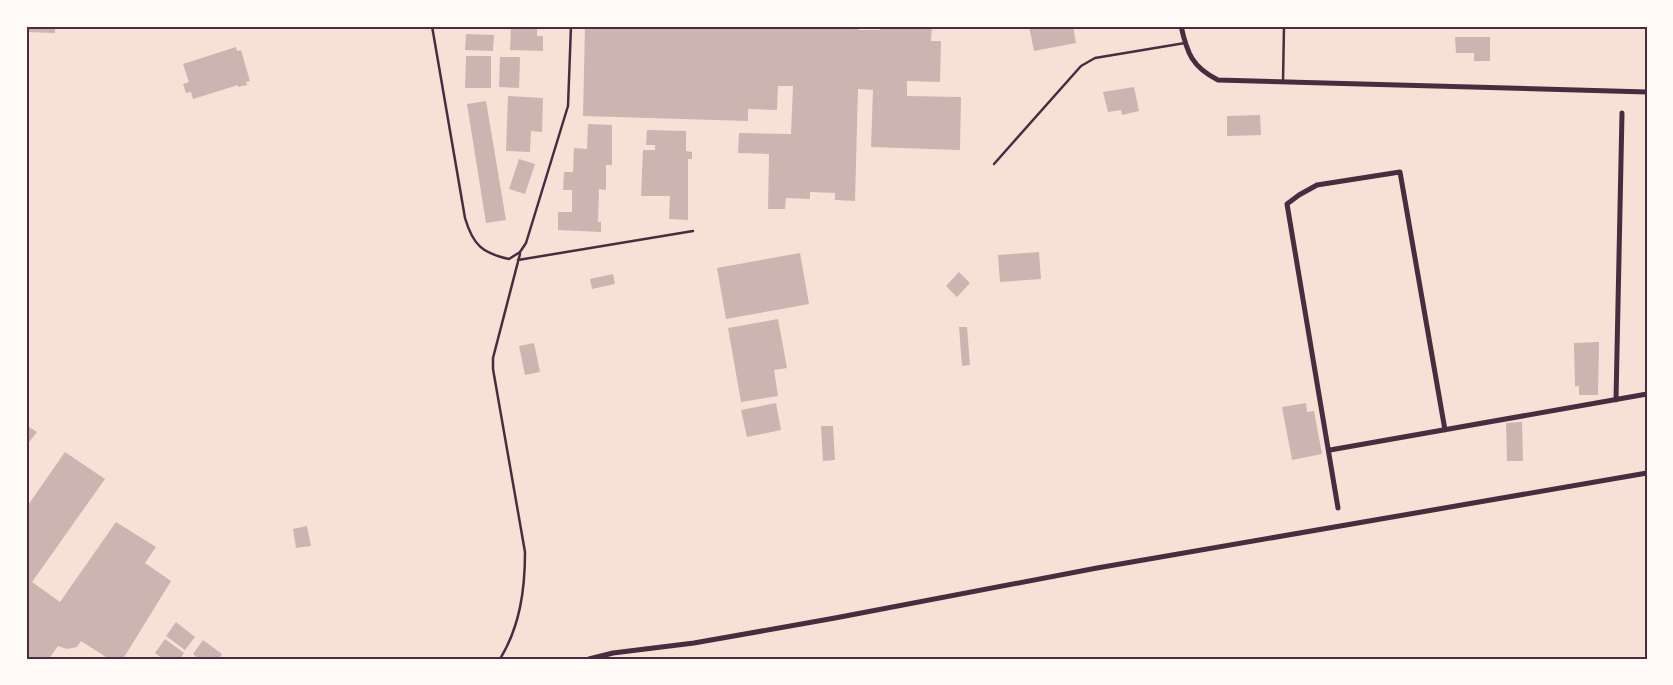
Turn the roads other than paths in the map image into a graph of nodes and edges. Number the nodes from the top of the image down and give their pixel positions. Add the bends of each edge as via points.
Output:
1 (432, 26) edge
2 (571, 26) edge
3 (1181, 26) edge
4 (1284, 26) edge
5 (1185, 43) junction
6 (1283, 82) junction
7 (1647, 92) edge
8 (1622, 113) dead end
9 (994, 164) dead end
10 (693, 230) dead end
11 (520, 252) junction
12 (518, 260) junction
13 (1647, 394) edge
14 (1616, 400) junction
15 (1445, 430) junction
16 (1330, 450) junction
17 (1647, 473) edge
18 (1338, 508) dead end
19 (500, 659) edge
20 (589, 659) edge

1 - 11 lane via 469,231 478,245 493,255 509,259
2 - 11 lane via 568,106 526,243
3 - 5 street
4 - 6 lane
5 - 6 street via 1193,61 1218,80
5 - 9 lane via 1095,58 1085,63
6 - 7 street
8 - 14 street
10 - 12 lane
11 - 12 lane
12 - 19 lane via 495,347 493,370 523,538 525,579 517,621
13 - 14 street
14 - 15 street
15 - 16 street
15 - 16 street via 1400,172 1317,185 1287,204
16 - 18 street
17 - 20 street

